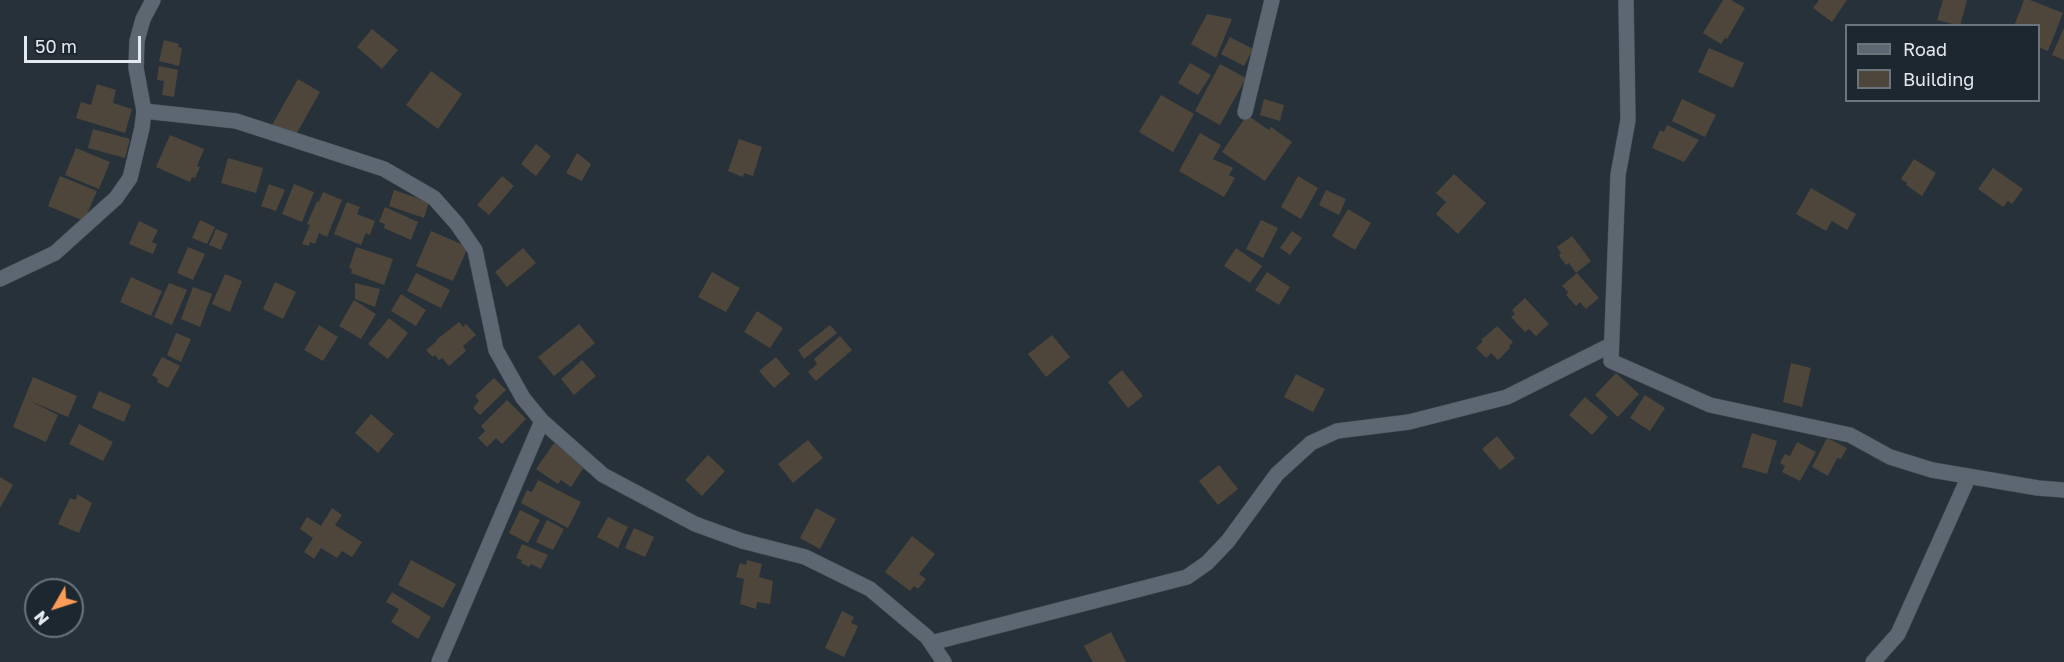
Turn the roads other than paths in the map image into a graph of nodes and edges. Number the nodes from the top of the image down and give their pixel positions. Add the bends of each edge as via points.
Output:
1 (153, 0) edge
2 (1272, 0) edge
3 (1626, 0) edge
4 (144, 111) junction
5 (1245, 112) dead end
6 (0, 279) edge
7 (1611, 345) junction
8 (542, 421) junction
9 (1969, 476) junction
10 (2064, 490) edge
11 (931, 644) junction
12 (439, 662) edge
13 (944, 662) edge
14 (1873, 662) edge

1 - 4 street via 142,19 137,41 136,68
2 - 5 street
3 - 7 street via 1628,120 1618,175
4 - 6 street via 130,178 116,198 55,253
4 - 8 street via 236,121 384,169 434,198 475,250 496,350 523,398
7 - 9 street via 1611,361 1710,405 1850,435 1890,457
7 - 11 street via 1507,397 1409,422 1337,431 1311,443 1277,474 1228,541 1207,563 1186,577
8 - 11 street via 603,475 694,524 805,557 870,589
8 - 12 street
9 - 10 street
9 - 14 street via 1898,634
11 - 13 street

